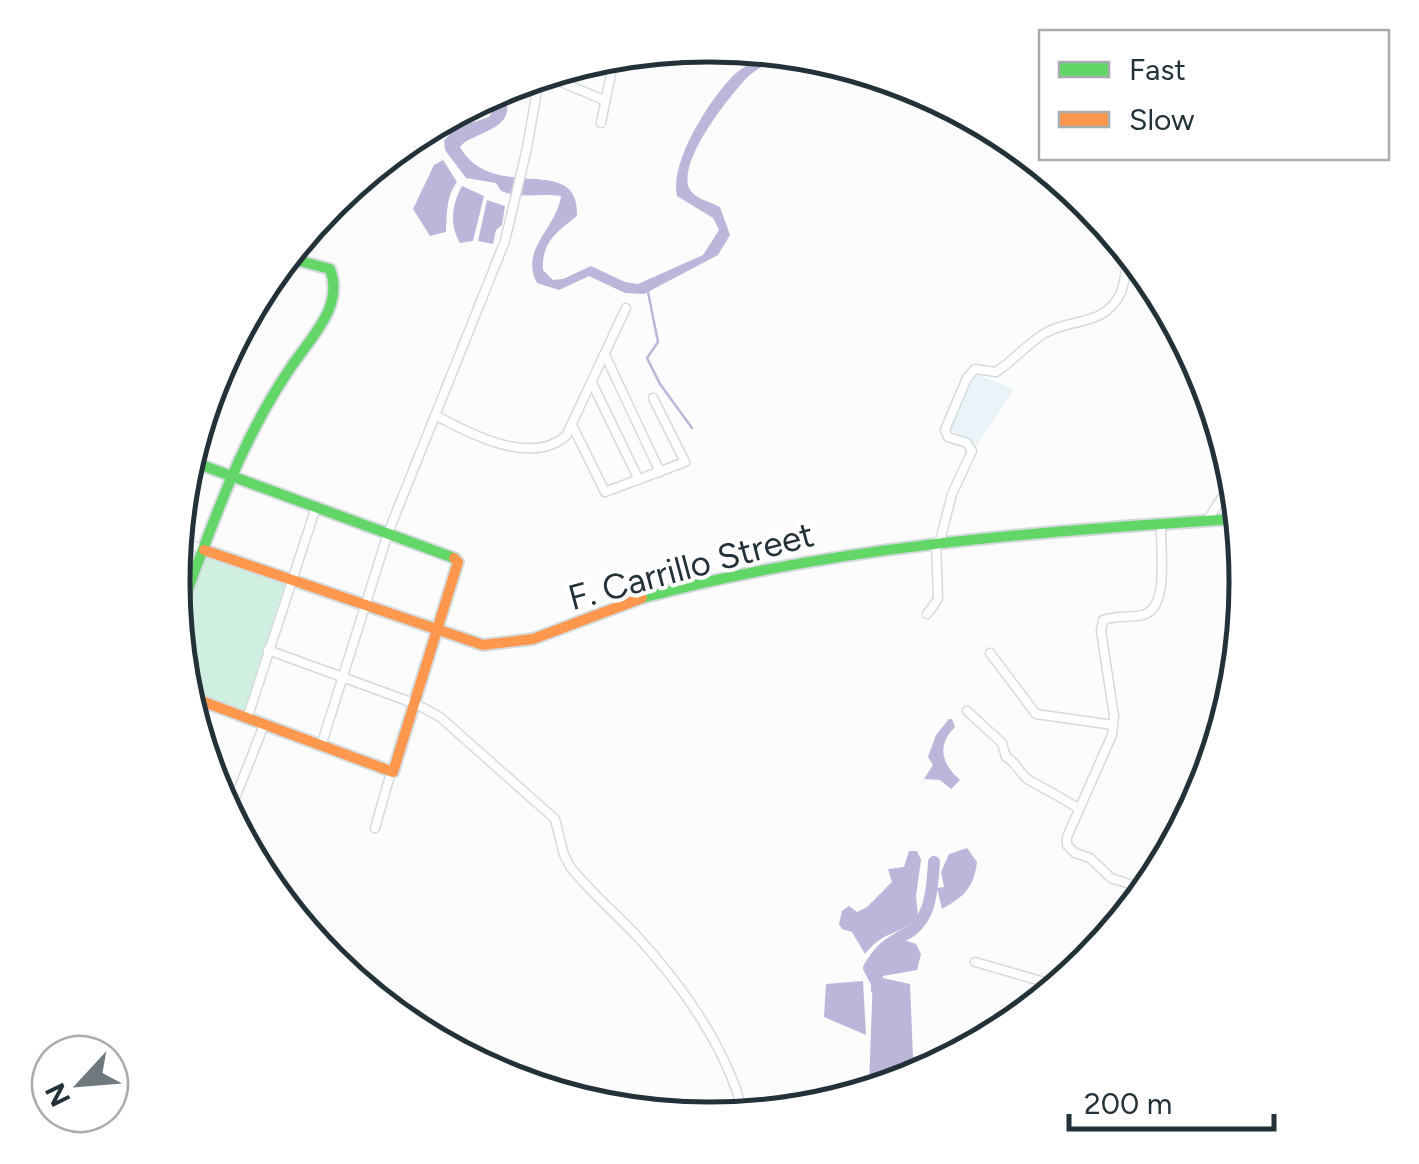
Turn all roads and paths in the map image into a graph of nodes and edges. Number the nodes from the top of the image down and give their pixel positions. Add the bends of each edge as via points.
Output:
1 (610, 72) edge
2 (564, 83) edge
3 (536, 93) edge
4 (604, 100) junction
5 (600, 123) dead end
6 (301, 261) edge
7 (1125, 271) edge
8 (626, 308) dead end
9 (605, 355) junction
10 (592, 383) junction
11 (654, 398) dead end
12 (437, 416) junction
13 (572, 424) junction
14 (204, 466) edge
15 (660, 472) junction
16 (230, 476) junction
17 (639, 480) junction
18 (1222, 497) edge
19 (316, 507) junction
20 (1225, 520) edge
21 (1207, 521) junction
22 (1161, 525) junction
23 (388, 533) junction
24 (938, 542) junction
25 (191, 545) edge
26 (204, 550) junction
27 (292, 580) junction
28 (190, 586) edge
29 (366, 603) junction
30 (927, 614) dead end
31 (440, 630) junction
32 (268, 650) junction
33 (990, 653) dead end
34 (342, 677) junction
35 (205, 702) edge
36 (416, 704) junction
37 (968, 712) dead end
38 (247, 719) junction
39 (1113, 725) junction
40 (264, 726) junction
41 (321, 746) junction
42 (390, 772) junction
43 (236, 795) edge
44 (1080, 810) junction
45 (375, 828) dead end
46 (1131, 885) edge
47 (975, 962) dead end
48 (1042, 981) edge
49 (739, 1100) edge

1 - 4 street
2 - 4 street
3 - 12 street via 505,241
4 - 5 street
6 - 16 street via 330,268 335,292
7 - 24 street via 1120,295 1102,315 1052,330 996,372 976,369 967,378 945,430 972,451
8 - 9 street
9 - 10 street
9 - 15 street
10 - 13 street
10 - 17 street
11 - 15 street via 685,462
12 - 13 street via 481,438 534,448 562,440
12 - 23 street
13 - 17 street via 605,492
14 - 16 street
15 - 17 street
16 - 19 street
16 - 26 street
18 - 21 street
19 - 23 street
19 - 27 street
20 - 21 street, F. Carrillo Street
21 - 22 street, F. Carrillo Street
22 - 24 street, F. Carrillo Street
22 - 39 street via 1157,607 1145,615 1102,620
23 - 29 street
23 - 31 street via 458,560
24 - 30 street via 938,599
24 - 31 street, F. Carrillo Street via 726,578 611,608 510,645 483,645
25 - 26 street, F. Carrillo Street
26 - 27 street, F. Carrillo Street
26 - 28 street
27 - 29 street, F. Carrillo Street
27 - 32 street
29 - 31 street, F. Carrillo Street
29 - 34 street
31 - 36 street
32 - 34 street
32 - 38 street
33 - 39 street via 1036,714
34 - 36 street
34 - 41 street
35 - 38 street
36 - 42 street
36 - 49 street via 450,724 555,819 571,868 677,986 727,1064
37 - 44 street via 1002,743 1025,778
38 - 40 street
39 - 44 street
40 - 41 street
40 - 43 street
41 - 42 street
42 - 45 street
44 - 46 street via 1067,845 1110,878
47 - 48 street

